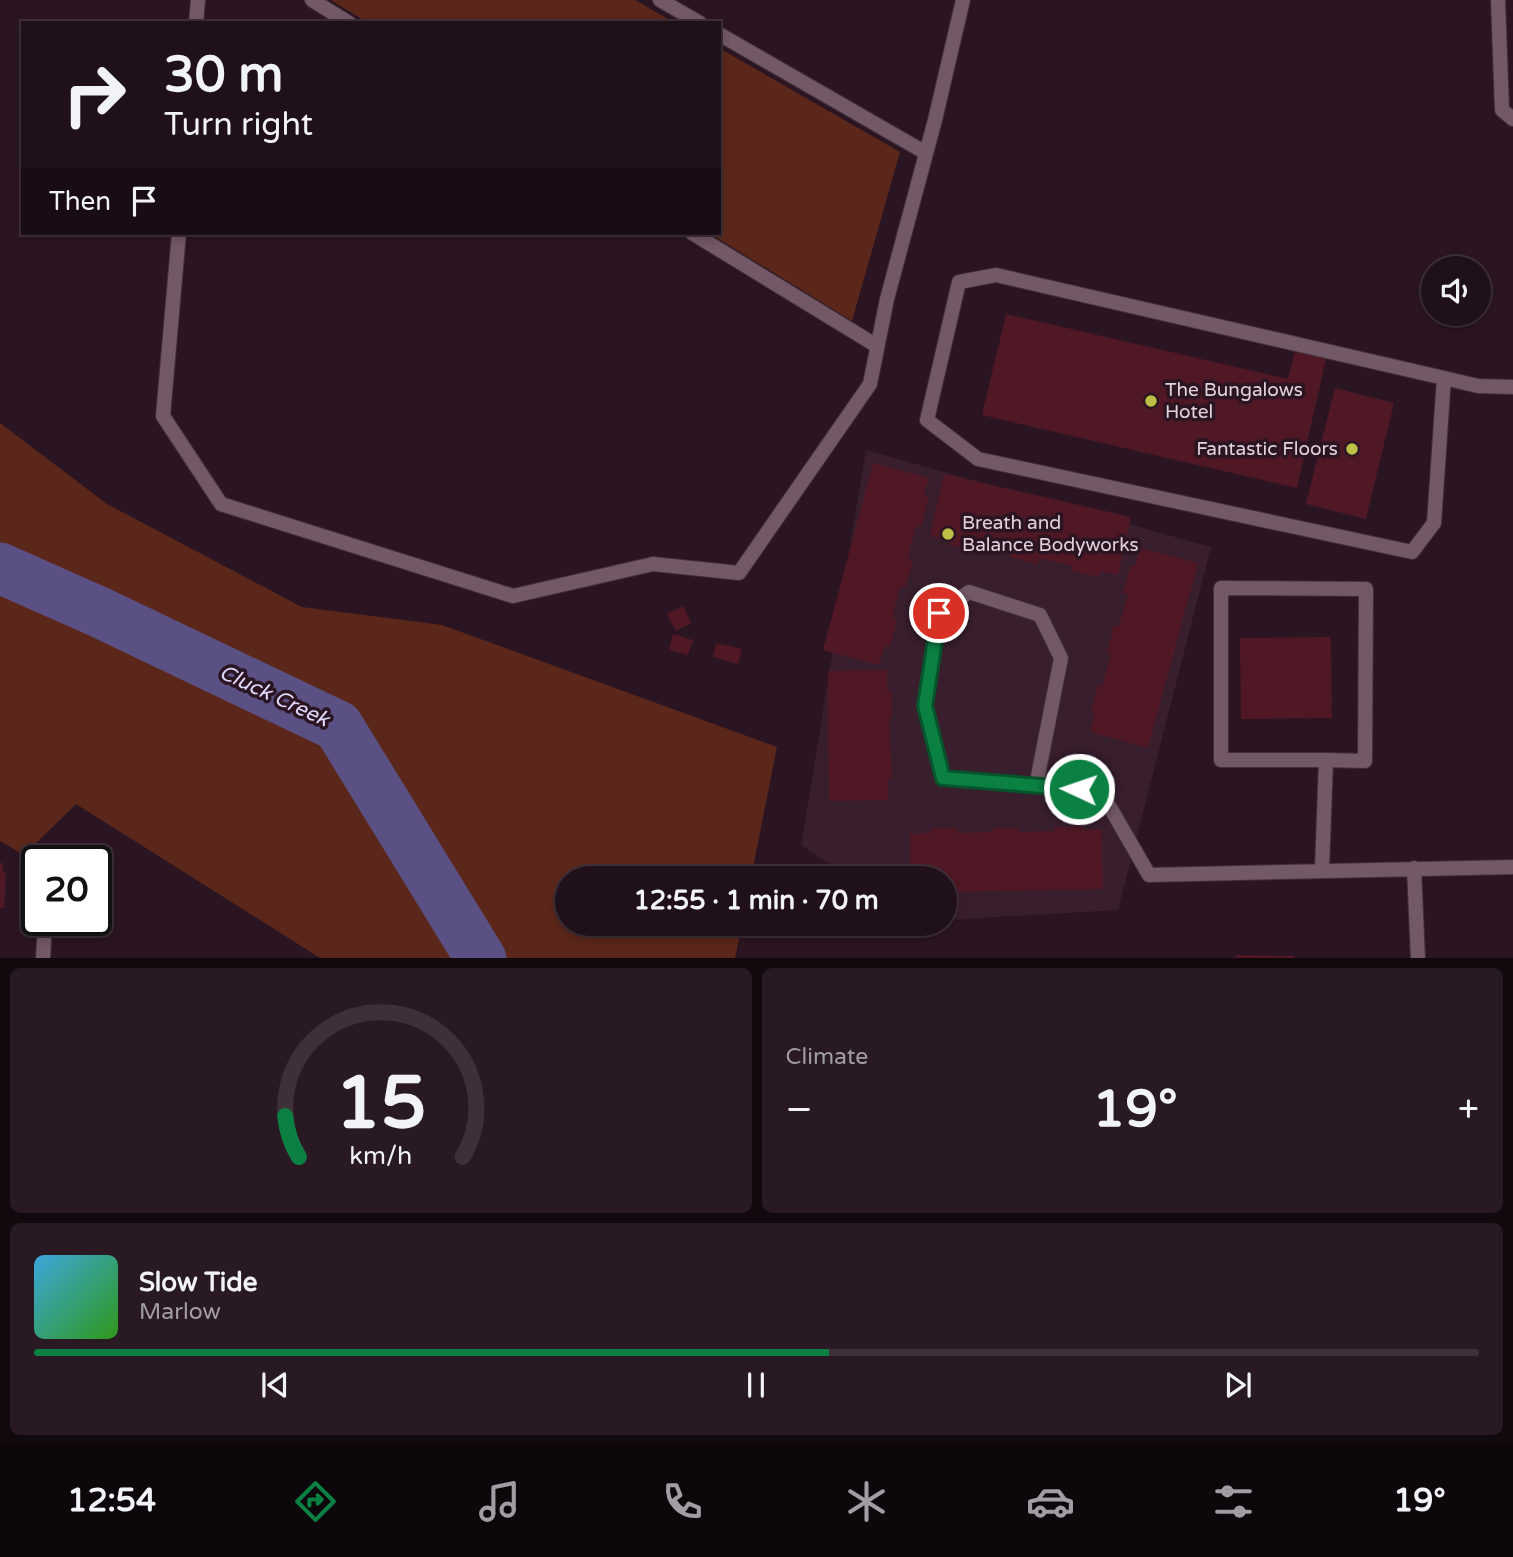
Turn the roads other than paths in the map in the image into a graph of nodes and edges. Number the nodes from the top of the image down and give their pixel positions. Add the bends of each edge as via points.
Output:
1 (198, 0) edge
2 (312, 0) edge
3 (660, 0) edge
4 (963, 0) edge
5 (1498, 0) edge
6 (196, 21) edge
7 (346, 21) edge
8 (696, 21) edge
9 (721, 35) edge
10 (1513, 119) edge
11 (926, 153) junction
12 (178, 235) edge
13 (695, 235) edge
14 (877, 346) junction
15 (1444, 378) junction
16 (1513, 387) edge
17 (1326, 760) junction
18 (1036, 786) junction
19 (1513, 867) edge
20 (1414, 868) junction
21 (1322, 870) junction
22 (44, 936) edge
23 (43, 958) edge
24 (1418, 958) edge

1 - 6 lane
2 - 7 lane
3 - 8 lane
4 - 11 lane
5 - 10 lane via 1502,110
9 - 11 lane
11 - 14 lane
12 - 14 lane via 163,416 221,504 513,597 653,565 739,573 870,384
13 - 14 lane
15 - 15 lane via 996,275 959,282 927,420 978,458 1412,552 1434,523
15 - 16 lane via 1478,386
17 - 17 lane via 1365,761 1366,589 1221,588 1221,760
17 - 21 lane
18 - 18 lane via 943,778 925,706 939,613 969,592 1041,615 1061,658
18 - 21 lane via 1100,790 1150,874
19 - 20 lane
20 - 21 lane
20 - 24 lane
22 - 23 lane

